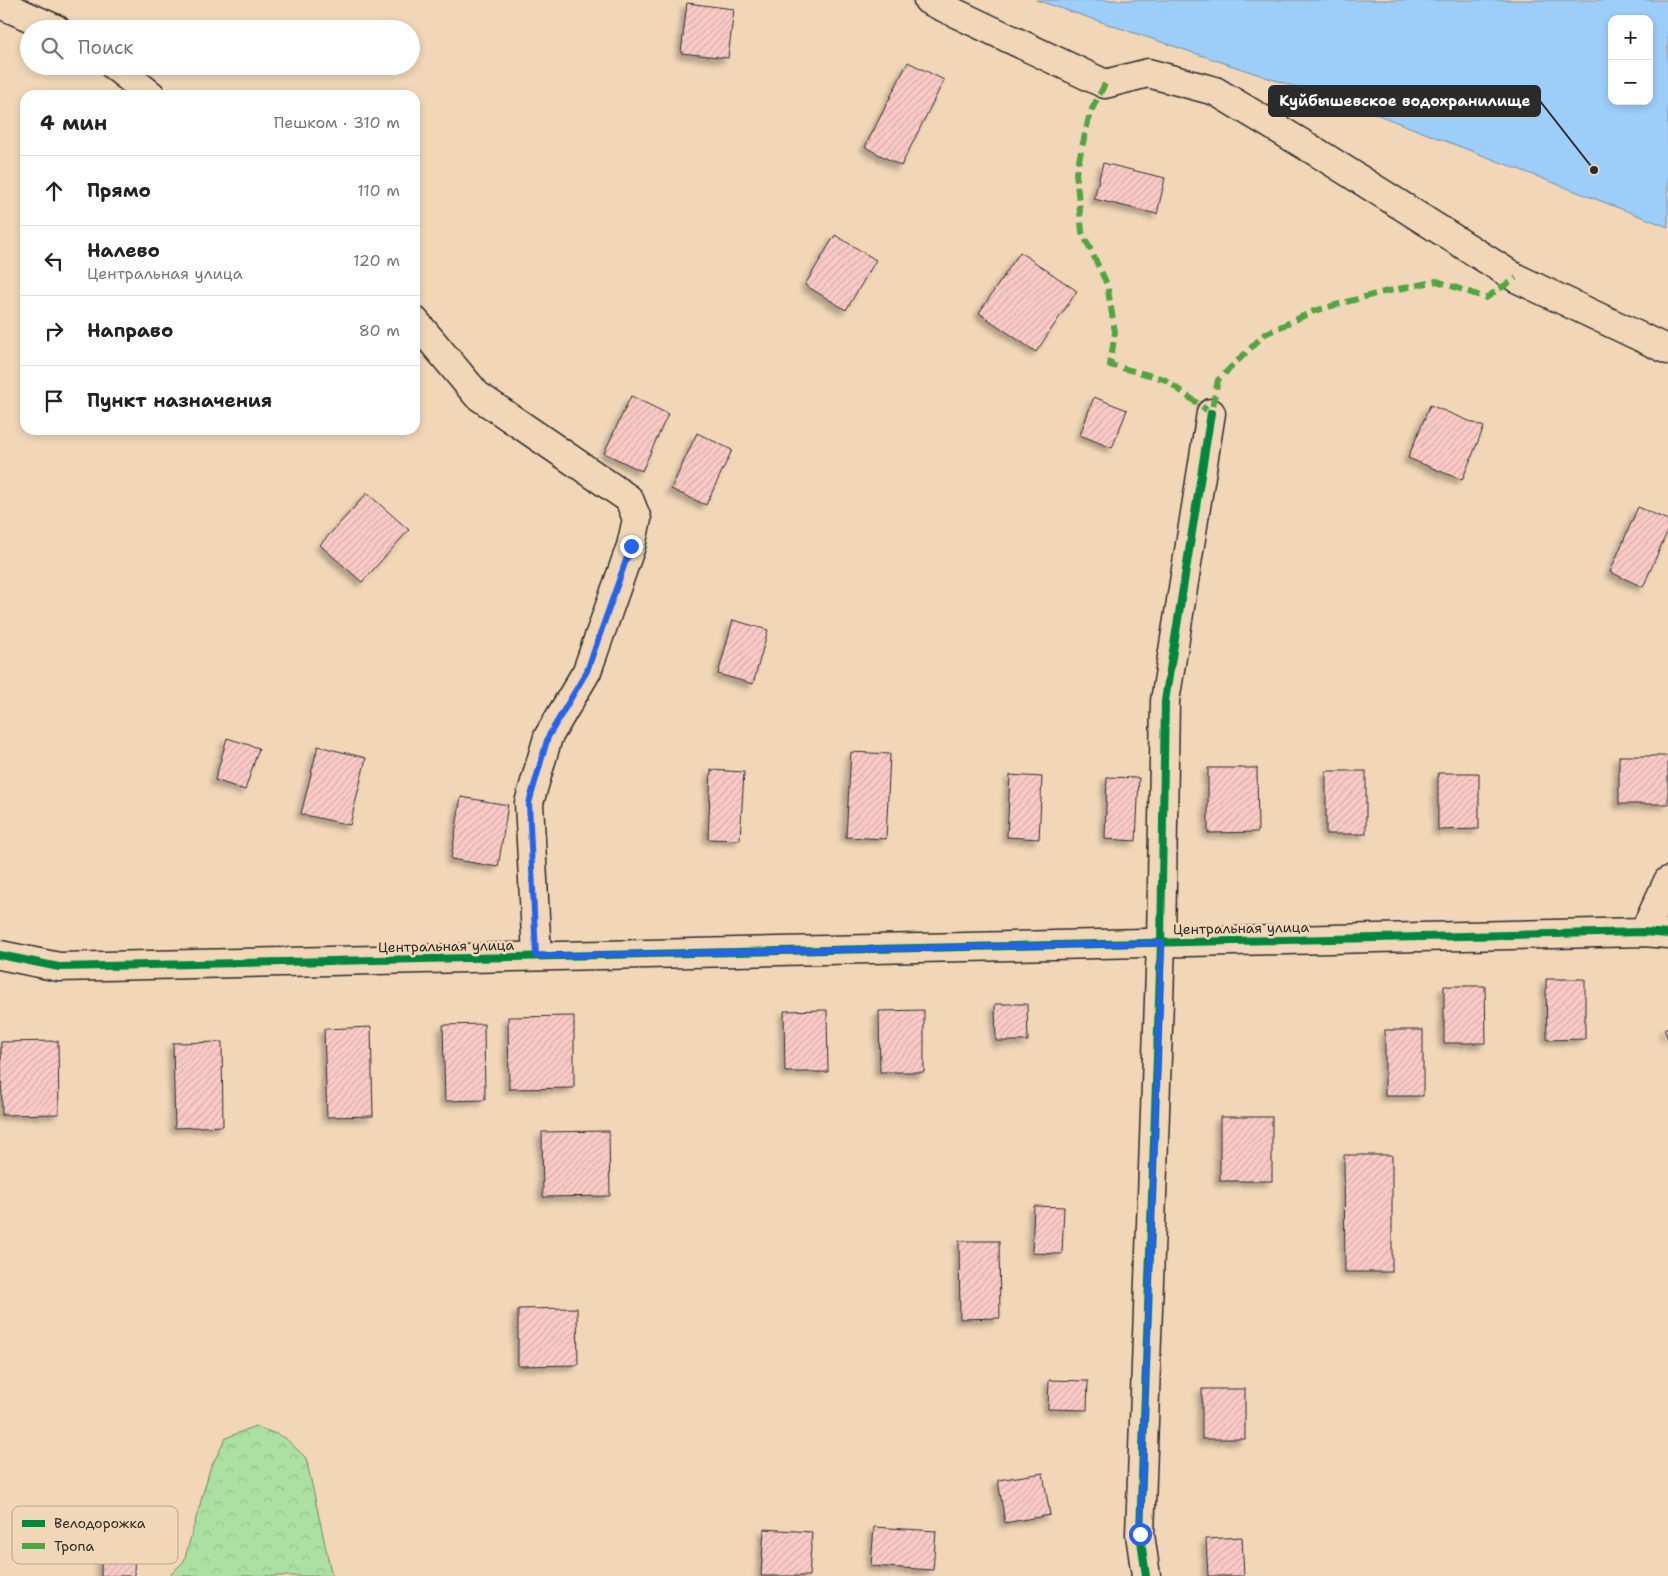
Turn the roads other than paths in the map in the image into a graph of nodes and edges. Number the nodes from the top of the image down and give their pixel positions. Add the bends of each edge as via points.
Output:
1 (928, 0) edge
2 (0, 4) edge
3 (36, 20) edge
4 (125, 75) edge
5 (145, 90) edge
6 (420, 326) edge
7 (1668, 350) edge
8 (1210, 413) dead end
9 (1668, 881) edge
10 (1656, 933) edge
11 (1162, 943) junction
12 (0, 955) edge
13 (536, 956) junction
14 (1146, 1576) edge

1 - 7 street via 1105,84 1148,73 1215,91 1516,278
2 - 3 street
4 - 5 street
6 - 13 street via 477,395 629,499 637,518 631,546 587,671 548,737 529,803
8 - 11 street via 1164,701
9 - 10 street
10 - 11 street, Центральная улица
11 - 13 street, Центральная улица
11 - 14 street via 1140,1534
12 - 13 street, Центральная улица via 59,967

